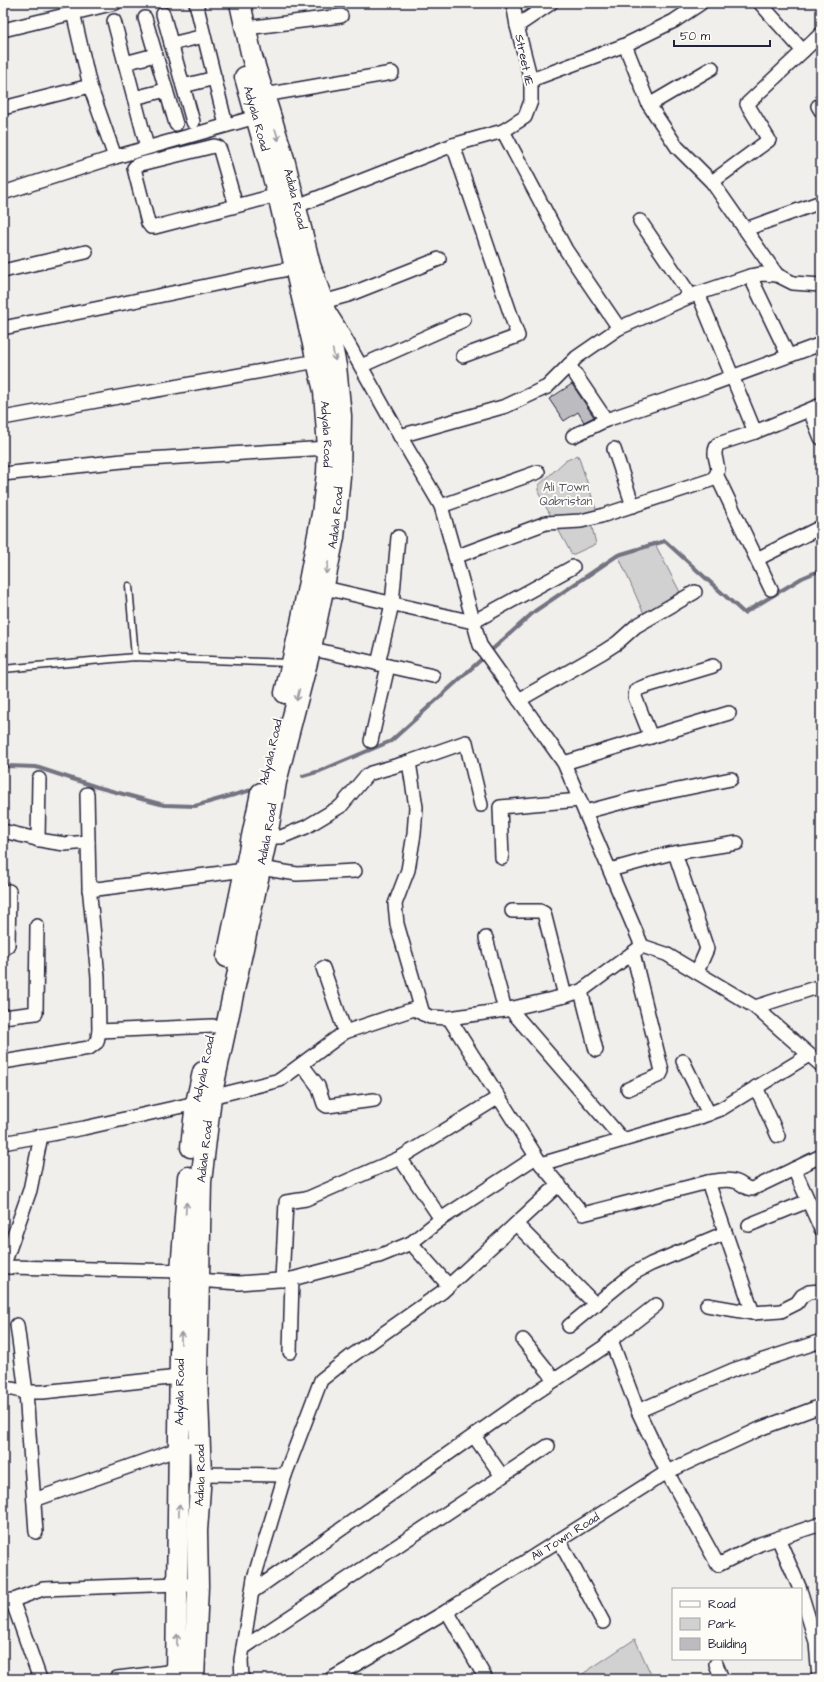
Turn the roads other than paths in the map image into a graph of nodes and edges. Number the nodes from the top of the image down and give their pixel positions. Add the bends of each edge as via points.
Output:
1 (115, 3) edge
2 (196, 3) edge
3 (226, 3) edge
4 (240, 3) edge
5 (513, 3) edge
6 (551, 3) edge
7 (701, 3) edge
8 (760, 3) edge
9 (73, 12) junction
10 (163, 14) dead end
11 (341, 16) dead end
12 (145, 18) dead end
13 (114, 21) dead end
14 (517, 26) junction
15 (246, 28) junction
16 (3, 30) edge
17 (821, 34) edge
18 (204, 36) junction
19 (171, 44) junction
20 (625, 45) junction
21 (803, 51) junction
22 (156, 54) junction
23 (125, 63) junction
24 (712, 68) dead end
25 (392, 73) dead end
26 (215, 78) junction
27 (531, 80) junction
28 (90, 86) junction
29 (184, 86) junction
30 (166, 90) junction
31 (134, 98) junction
32 (649, 105) junction
33 (263, 107) junction
34 (3, 108) edge
35 (193, 122) dead end
36 (176, 124) dead end
37 (226, 125) junction
38 (503, 131) junction
39 (453, 145) junction
40 (147, 147) junction
41 (115, 157) junction
42 (712, 182) junction
43 (3, 193) edge
44 (278, 195) junction
45 (821, 202) edge
46 (236, 206) junction
47 (297, 206) junction
48 (640, 221) dead end
49 (746, 230) junction
50 (86, 252) dead end
51 (439, 259) dead end
52 (302, 266) junction
53 (3, 271) edge
54 (777, 274) junction
55 (750, 276) junction
56 (821, 286) edge
57 (694, 294) junction
58 (323, 302) junction
59 (464, 320) dead end
60 (3, 328) edge
61 (619, 328) junction
62 (821, 344) edge
63 (788, 355) junction
64 (463, 356) dead end
65 (317, 361) junction
66 (569, 365) junction
67 (361, 366) junction
68 (733, 376) junction
69 (815, 408) edge
70 (3, 418) edge
71 (606, 420) junction
72 (755, 432) junction
73 (400, 436) junction
74 (573, 436) dead end
75 (821, 438) edge
76 (328, 448) junction
77 (614, 449) dead end
78 (538, 472) dead end
79 (3, 474) edge
80 (717, 476) junction
81 (441, 506) junction
82 (633, 506) junction
83 (821, 527) edge
84 (398, 537) dead end
85 (455, 557) junction
86 (757, 559) junction
87 (573, 567) dead end
88 (129, 586) dead end
89 (316, 586) junction
90 (771, 589) dead end
91 (695, 592) dead end
92 (392, 604) junction
93 (474, 622) junction
94 (299, 653) junction
95 (135, 657) junction
96 (383, 665) junction
97 (713, 666) dead end
98 (3, 669) edge
99 (433, 676) dead end
100 (519, 700) junction
101 (729, 713) dead end
102 (651, 737) junction
103 (371, 741) dead end
104 (409, 762) junction
105 (564, 763) junction
106 (40, 779) dead end
107 (731, 779) dead end
108 (87, 794) dead end
109 (481, 805) dead end
110 (583, 806) junction
111 (3, 831) edge
112 (267, 837) junction
113 (38, 840) junction
114 (88, 842) junction
115 (737, 843) dead end
116 (675, 853) junction
117 (502, 858) dead end
118 (252, 869) junction
119 (610, 870) junction
120 (355, 871) dead end
121 (90, 890) junction
122 (9, 891) dead end
123 (512, 911) dead end
124 (37, 926) dead end
125 (486, 938) dead end
126 (3, 950) edge
127 (638, 950) junction
128 (323, 968) dead end
129 (697, 972) junction
130 (821, 986) edge
131 (581, 991) junction
132 (565, 996) junction
133 (755, 1007) junction
134 (508, 1009) junction
135 (423, 1014) junction
136 (3, 1017) edge
137 (449, 1018) junction
138 (213, 1026) junction
139 (99, 1031) junction
140 (345, 1032) junction
141 (596, 1050) dead end
142 (810, 1055) junction
143 (683, 1061) dead end
144 (3, 1062) edge
145 (302, 1065) junction
146 (821, 1065) edge
147 (756, 1087) junction
148 (628, 1089) dead end
149 (499, 1097) junction
150 (203, 1100) junction
151 (374, 1100) dead end
152 (709, 1114) junction
153 (41, 1136) junction
154 (778, 1136) dead end
155 (623, 1140) junction
156 (3, 1143) edge
157 (821, 1156) edge
158 (400, 1158) junction
159 (539, 1160) junction
160 (794, 1169) junction
161 (708, 1182) junction
162 (559, 1184) junction
163 (808, 1201) junction
164 (441, 1219) junction
165 (516, 1224) junction
166 (749, 1225) dead end
167 (821, 1229) edge
168 (726, 1234) junction
169 (411, 1243) junction
170 (190, 1276) junction
171 (287, 1280) junction
172 (449, 1286) junction
173 (821, 1291) edge
174 (596, 1305) junction
175 (656, 1305) dead end
176 (707, 1306) dead end
177 (753, 1313) junction
178 (17, 1325) dead end
179 (569, 1326) dead end
180 (523, 1340) dead end
181 (611, 1340) junction
182 (821, 1341) edge
183 (290, 1352) dead end
184 (189, 1376) junction
185 (555, 1380) junction
186 (3, 1387) edge
187 (26, 1392) junction
188 (821, 1406) edge
189 (638, 1411) junction
190 (474, 1436) junction
191 (201, 1441) junction
192 (548, 1446) dead end
193 (180, 1449) junction
194 (667, 1472) junction
195 (201, 1474) junction
196 (285, 1475) junction
197 (502, 1476) junction
198 (34, 1500) junction
199 (821, 1524) edge
200 (36, 1532) dead end
201 (778, 1538) junction
202 (559, 1540) junction
203 (188, 1585) junction
204 (800, 1588) edge
205 (252, 1592) junction
206 (802, 1596) edge
207 (8, 1602) edge
208 (447, 1611) junction
209 (603, 1622) dead end
210 (243, 1648) junction
211 (716, 1664) dead end
212 (176, 1675) edge
213 (117, 1678) edge
214 (338, 1678) edge
215 (40, 1679) edge
216 (194, 1679) edge
217 (242, 1679) edge
218 (486, 1679) edge
219 (722, 1679) edge
220 (819, 1679) edge

1 - 9 street
2 - 18 street
3 - 33 main road, Adyala Road
4 - 15 main road, Adiala Road
5 - 14 street, Street 11E
6 - 14 street
7 - 20 street via 674,21
8 - 21 street
9 - 16 street
9 - 28 street
10 - 19 street
11 - 15 street
12 - 22 street
13 - 23 street
14 - 27 street, Street 11E
15 - 33 main road, Adiala Road
17 - 21 street
18 - 19 street
18 - 26 street
19 - 29 street
20 - 27 street
20 - 32 street
21 - 42 street via 748,104 769,140
22 - 23 street
22 - 30 street
23 - 31 street
24 - 32 street
25 - 33 street
26 - 29 street
26 - 37 street
27 - 38 street, Street 11E via 531,101 525,117
28 - 34 street
28 - 41 street
29 - 35 street
30 - 31 street
30 - 36 street
31 - 40 street
32 - 42 street via 677,147
33 - 37 street
33 - 44 main road, Adyala Road
33 -> 47 main road, Adiala Road
37 - 40 street
38 - 39 street
38 - 61 street via 566,250
39 - 47 street
39 - 64 street via 518,336
40 - 41 street
41 - 43 street
42 - 49 street
44 - 46 street
44 - 52 main road, Adyala Road
45 - 49 street
46 - 46 street via 151,227 134,168 137,165 218,147
47 - 52 main road, Adiala Road
48 - 57 street
49 - 54 street
50 - 53 street
51 - 58 street via 348,295
52 - 58 main road, Adiala Road
52 - 60 street
52 - 65 main road, Adyala Road
54 - 55 street
54 - 56 street via 793,283
55 - 57 street
55 - 63 street
57 - 61 street
57 - 68 street
58 - 67 street
58 -> 89 main road, Adiala Road via 336,366 341,416 340,476 334,537
59 - 67 street
61 - 66 street
62 - 63 street
63 - 68 street
65 - 70 street
65 - 76 main road, Adyala Road via 324,391
66 - 71 street
66 - 73 street via 547,387 506,406
67 - 73 street
68 - 71 street
68 - 72 street
69 - 72 street
69 - 75 street
71 - 74 street
72 - 80 street via 718,444 714,456 719,470
73 - 81 street
76 - 79 street via 132,460
76 - 89 main road, Adyala Road
77 - 82 street
78 - 81 street
80 - 82 street
80 - 86 street
81 - 85 street
82 - 85 street via 581,521 546,523
83 - 86 street
84 - 92 street
85 - 93 street
86 - 90 street
87 - 93 street
88 - 95 lane
89 - 92 street
89 - 94 main road, Adiala Road
91 - 100 street via 636,626 604,652
92 - 93 street
92 - 96 street
93 - 100 street via 480,645
94 - 95 lane
94 - 96 street
94 -> 112 main road, Adiala Road
94 - 118 main road, Adyala Road
95 - 98 lane
96 - 99 street
96 - 103 street
97 - 102 street via 636,690 635,697
100 - 105 street
101 - 102 street
102 - 105 street
104 - 109 street via 466,742
104 - 112 street via 366,776 341,806 306,827 281,837
104 - 135 street via 416,807 414,834 408,870 395,904 397,924
105 - 110 street
106 - 113 street
107 - 110 street via 634,799
108 - 114 street
110 - 117 street via 500,807
110 - 119 street
111 - 113 street
112 - 118 main road, Adiala Road
113 - 114 street via 65,844
114 - 121 street
115 - 116 street
116 - 119 street
116 - 129 street via 707,949
118 - 120 street via 297,874
118 - 121 street
118 - 138 main road, Adyala Road
118 - 150 main road, Adiala Road
119 - 127 street
121 - 139 street via 98,977
122 - 126 street via 8,945
123 - 132 street via 544,913
124 - 136 street via 36,1013
125 - 134 street
127 - 129 street via 666,954
127 - 131 street
127 - 148 street via 662,1071 660,1075
128 - 140 street
129 - 133 street
130 - 133 street
131 - 132 street
131 - 141 street
132 - 134 street
133 - 142 street
134 - 137 street
134 - 155 street
135 - 137 street
135 - 140 street via 414,1009
137 - 149 street
138 - 139 street
138 - 150 main road, Adyala Road
139 - 144 street via 97,1042 89,1048
140 - 145 street
142 - 146 street
142 - 147 street
143 - 152 street
145 - 150 street via 280,1080
145 - 151 street via 318,1086 327,1106
147 - 152 street
147 - 154 street
149 - 158 street
149 - 159 street
150 - 153 street
150 - 170 main road, Adiala Road via 200,1248
152 - 155 street
153 - 156 street
153 - 170 street via 30,1190 4,1264 8,1267
155 - 159 street
157 - 160 street
158 - 164 street
158 - 171 street via 306,1199 286,1202
159 - 162 street
159 - 164 street
160 - 161 street via 752,1189 727,1180
160 - 163 street
161 - 162 street via 583,1214
161 - 168 street
162 - 165 street
163 - 166 street
163 - 167 street
164 - 169 street
165 - 172 street
165 - 174 street
168 - 174 street via 634,1273
168 - 177 street
169 - 171 street via 379,1256
169 - 172 street
170 - 171 street via 238,1283
170 - 184 main road, Adiala Road
171 - 183 street
172 - 196 street via 321,1380
173 - 177 street via 808,1292 798,1303 781,1311
174 - 179 street
175 - 181 street
176 - 177 street
178 - 187 street
180 - 185 street
181 - 185 street
181 - 189 street
182 - 189 street via 733,1370
184 - 187 street
184 - 191 main road, Adiala Road
184 - 193 main road, Adyala Road
185 - 190 street
186 - 187 street
187 - 198 street
188 - 194 street, Ali Town Road via 762,1428
189 - 194 street
190 - 197 street
190 - 205 street
191 - 193 street
191 - 195 main road, Adiala Road
192 - 197 street
193 - 198 street
203 -> 193 main road, Adyala Road
194 - 201 street via 718,1565
194 - 202 street, Ali Town Road
195 - 196 street
195 - 203 main road, Adiala Road via 198,1531
196 - 205 street
197 - 210 street
198 - 200 street
199 - 201 street
201 - 204 street
202 - 208 street, Ali Town Road
202 - 209 street
203 - 207 street via 43,1589
212 -> 203 main road, Adyala Road
203 - 216 main road, Adiala Road
205 - 210 street
206 - 220 street via 816,1642
207 - 215 street
208 - 214 street, Ali Town Road
208 - 218 street
210 - 217 street
211 - 219 street
212 - 213 street

